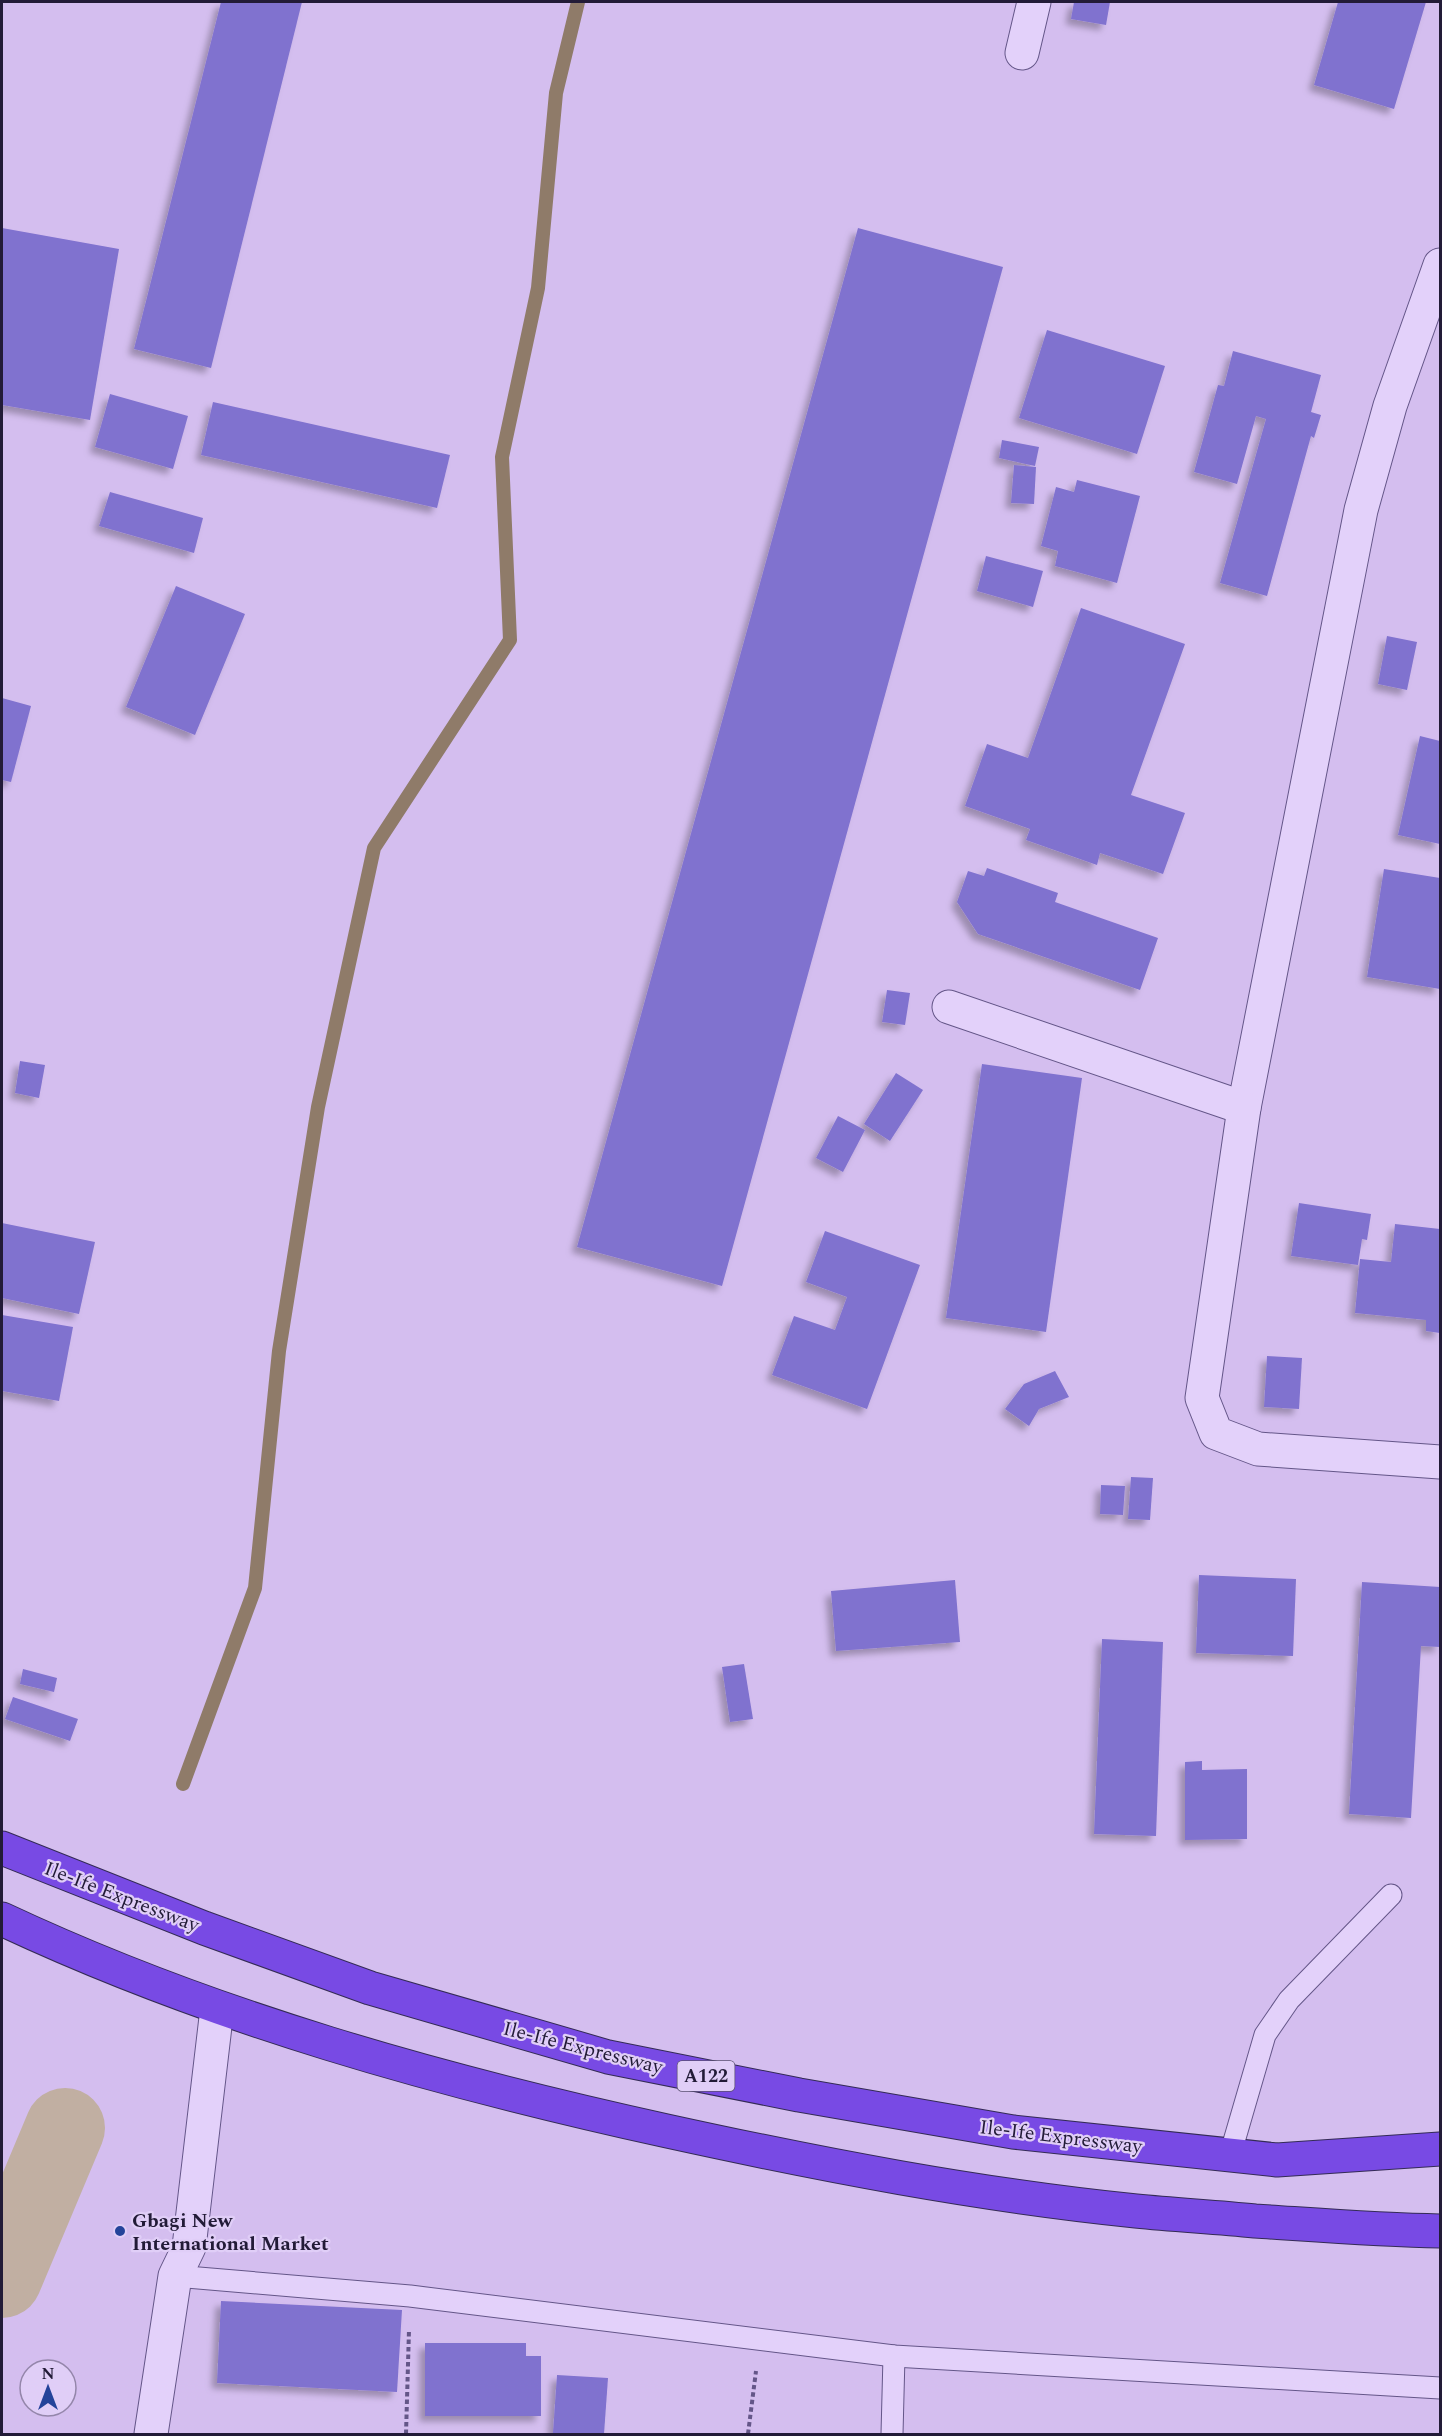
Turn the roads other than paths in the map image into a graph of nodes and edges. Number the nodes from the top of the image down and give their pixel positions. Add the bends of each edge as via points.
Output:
1 (1034, 2) edge
2 (1022, 53) dead end
3 (1440, 265) edge
4 (949, 1008) dead end
5 (1244, 1108) junction
6 (1440, 1462) edge
7 (2, 1848) edge
8 (1391, 1895) dead end
9 (2, 1919) edge
10 (217, 2009) junction
11 (1440, 2149) edge
12 (1230, 2155) junction
13 (1440, 2231) edge
14 (175, 2276) junction
15 (894, 2356) junction
16 (1440, 2388) edge
17 (151, 2434) edge
18 (892, 2434) edge

1 - 2 street
3 - 5 street via 1390,406 1361,510
4 - 5 street
5 - 6 street via 1202,1398 1215,1433 1258,1449
7 - 12 highway, Ile-Ife Expressway / A122 via 370,1988 608,2057 1013,2132
8 - 12 lane via 1288,2000 1265,2035
9 - 10 highway
10 - 13 highway via 430,2074 788,2158 970,2189 1136,2211
10 - 14 street via 189,2247
11 - 12 highway, Ile-Ife Expressway / A122 via 1277,2160
14 - 15 lane via 410,2296
14 - 17 street
15 - 16 lane
15 - 18 lane

